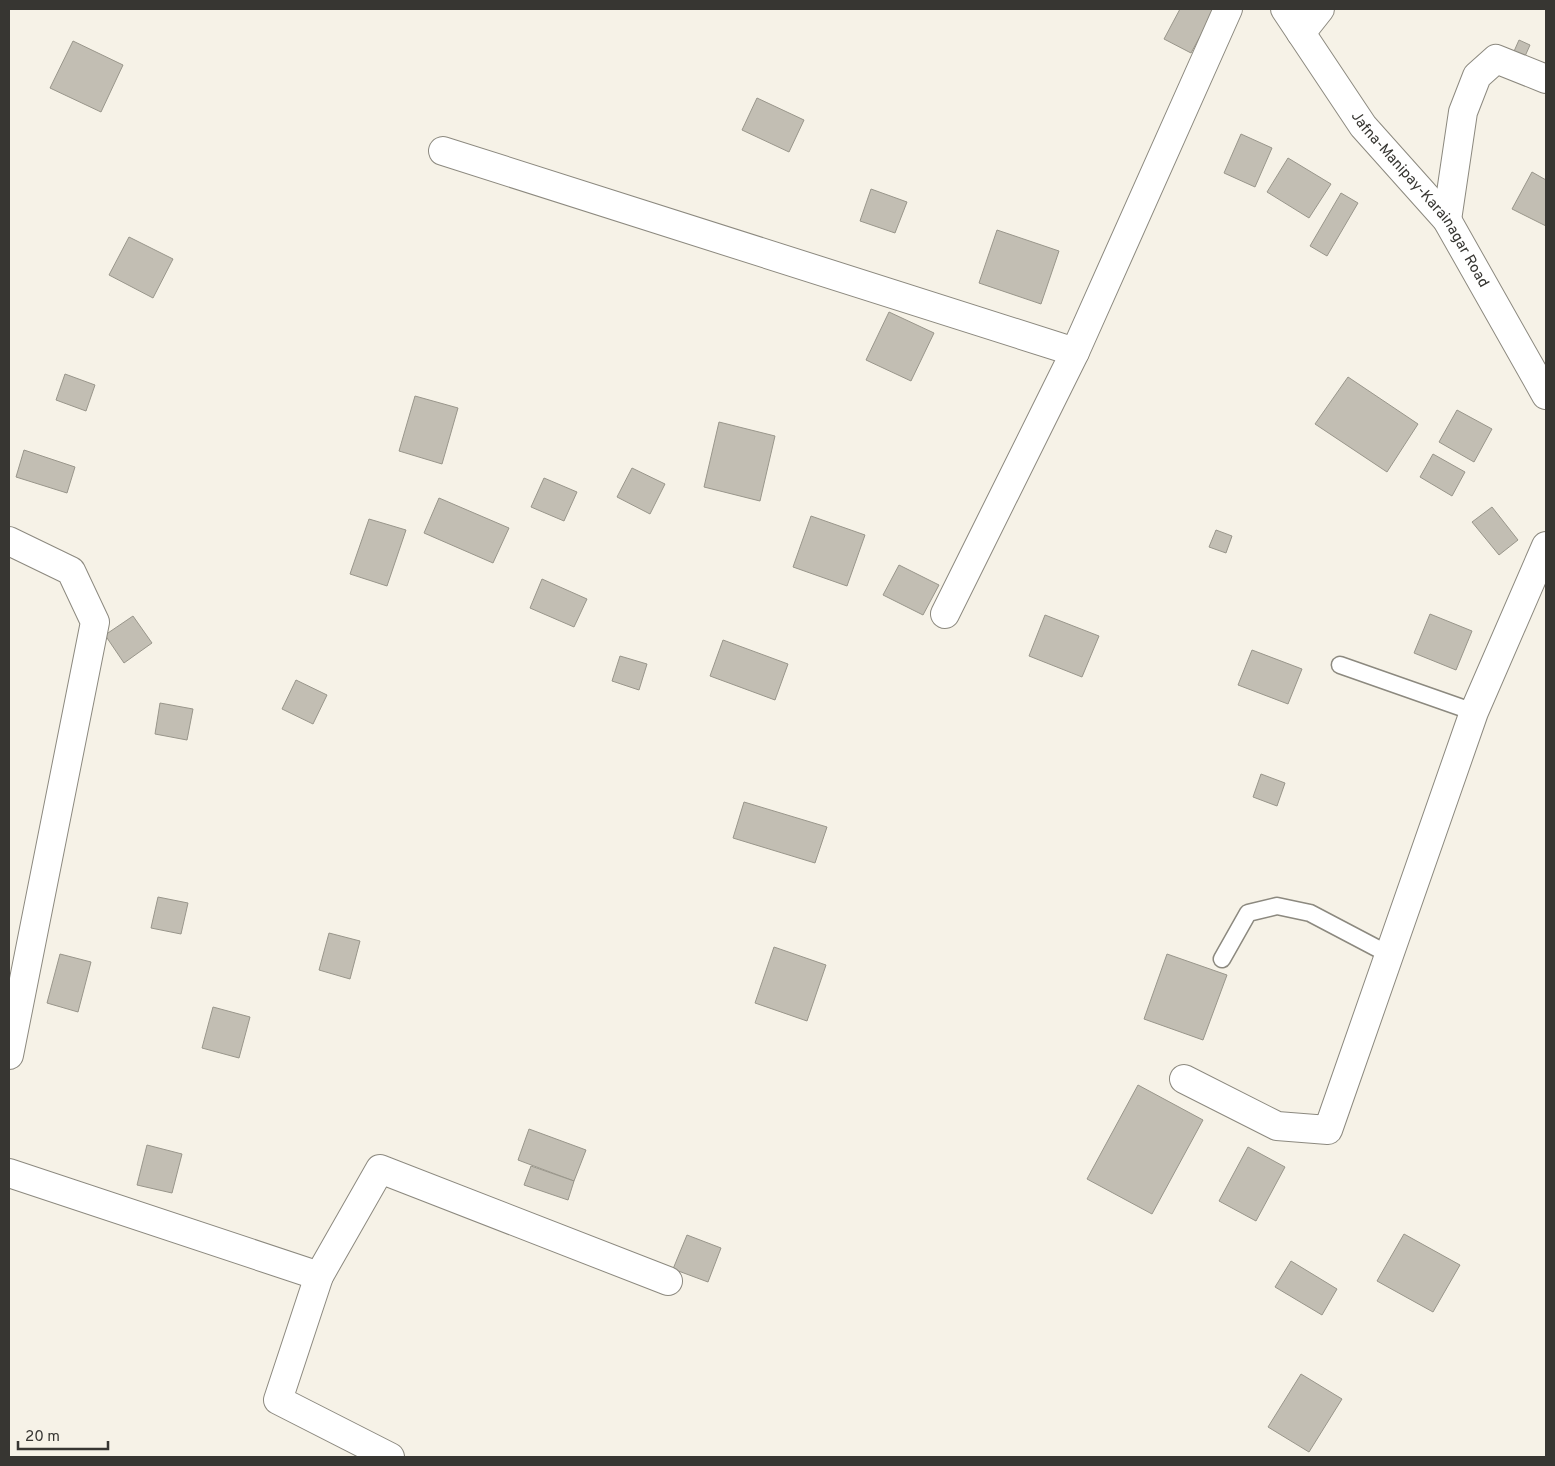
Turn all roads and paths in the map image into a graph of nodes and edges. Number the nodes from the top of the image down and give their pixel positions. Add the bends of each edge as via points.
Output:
1 (1228, 9) edge
2 (1285, 9) edge
3 (1320, 9) edge
4 (1301, 34) junction
5 (1546, 79) edge
6 (443, 151) dead end
7 (1447, 220) junction
8 (1075, 352) junction
9 (1546, 395) edge
10 (9, 541) edge
11 (1546, 546) edge
12 (946, 614) dead end
13 (1340, 665) dead end
14 (1474, 712) junction
15 (1388, 954) junction
16 (1222, 959) dead end
17 (9, 1055) edge
18 (1184, 1079) dead end
19 (9, 1173) edge
20 (319, 1276) junction
21 (668, 1281) dead end
22 (390, 1457) edge

1 - 8 street
2 - 4 street, Jafna-Manipay-Karainagar Road
3 - 4 street
4 - 7 street, Jafna-Manipay-Karainagar Road via 1362,126
5 - 7 street via 1496,60 1477,76 1463,112
6 - 8 street
7 - 9 street, Jafna-Manipay-Karainagar Road
8 - 12 street
10 - 17 street via 71,571 95,622
11 - 14 street
13 - 14 lane
14 - 15 street
15 - 16 lane via 1310,913 1276,906 1248,913
15 - 18 street via 1328,1130 1277,1126
19 - 20 street
20 - 21 street via 380,1169
20 - 22 street via 278,1400

